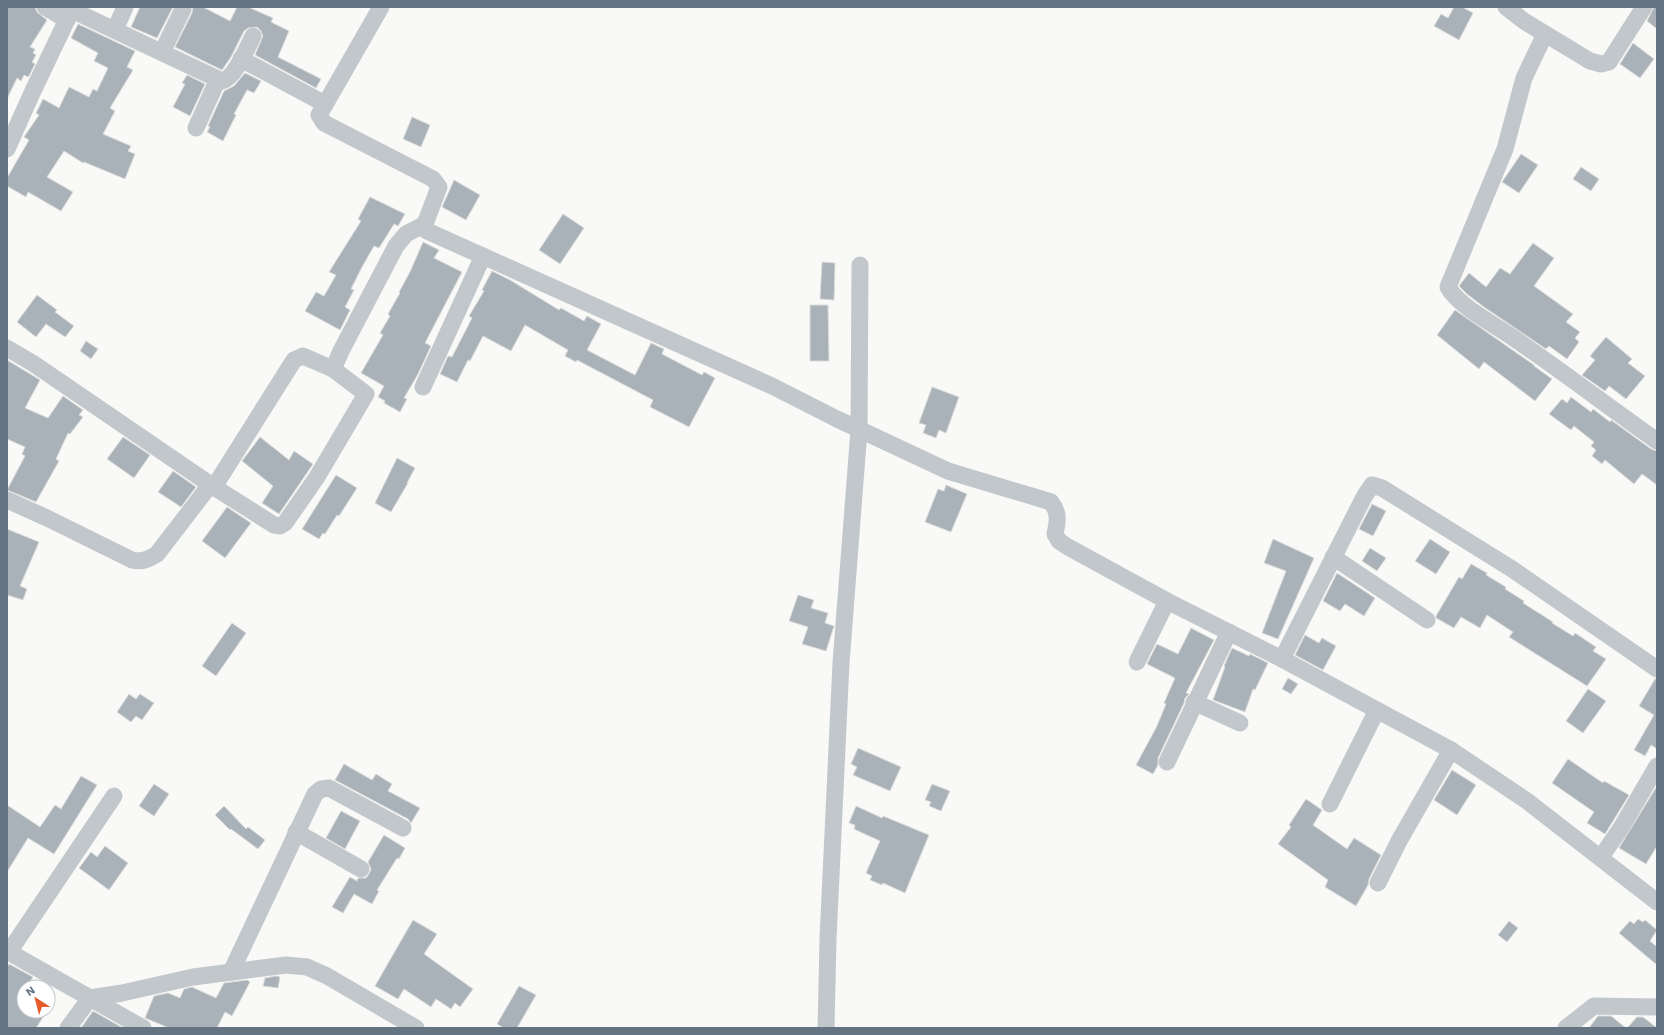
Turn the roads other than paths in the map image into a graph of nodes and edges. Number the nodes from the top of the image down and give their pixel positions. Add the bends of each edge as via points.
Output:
1 (46, 7) edge
2 (126, 7) edge
3 (381, 7) edge
4 (1506, 7) edge
5 (1644, 7) edge
6 (183, 9) dead end
7 (71, 12) edge
8 (115, 30) junction
9 (1545, 34) junction
10 (253, 36) dead end
11 (162, 52) junction
12 (241, 59) junction
13 (218, 79) junction
14 (325, 104) junction
15 (196, 128) dead end
16 (7, 148) edge
17 (425, 224) junction
18 (483, 256) junction
19 (860, 265) dead end
20 (7, 348) edge
21 (333, 369) junction
22 (423, 387) dead end
23 (859, 430) junction
24 (1657, 441) edge
25 (214, 487) junction
26 (7, 500) edge
27 (1333, 557) junction
28 (1166, 601) junction
29 (1427, 620) dead end
30 (1229, 632) junction
31 (1282, 659) junction
32 (1137, 662) dead end
33 (1657, 668) edge
34 (1194, 702) junction
35 (1377, 710) junction
36 (1240, 723) dead end
37 (1451, 750) junction
38 (1166, 762) dead end
39 (1657, 766) edge
40 (114, 796) dead end
41 (1330, 804) dead end
42 (403, 828) dead end
43 (296, 832) junction
44 (1601, 857) junction
45 (361, 869) dead end
46 (1378, 884) dead end
47 (1657, 902) edge
48 (8, 951) edge
49 (231, 972) junction
50 (90, 998) junction
51 (1657, 1007) edge
52 (68, 1028) edge
53 (143, 1028) edge
54 (416, 1028) edge
55 (826, 1028) edge
56 (1566, 1028) edge

1 - 7 street
2 - 8 street
3 - 14 street
4 - 9 street
5 - 9 street via 1609,62 1601,64 1590,61
6 - 11 street
7 - 8 street
7 - 16 street
8 - 11 street
9 - 24 street via 1524,78 1505,149 1448,287 1461,302
10 - 12 street
11 - 13 street
12 - 13 street via 229,78 223,81
12 - 14 street
13 - 15 street
14 - 17 street via 319,115 324,123 433,179 440,187
17 - 18 street via 427,231
17 - 21 street via 406,234 396,246
18 - 22 street
18 - 23 street via 772,386
19 - 23 street
20 - 25 street
21 - 25 street via 303,356 294,360
21 - 25 street via 366,394 317,476 285,523 280,526 274,525
23 - 28 street via 948,471 1051,502 1057,509 1058,523 1055,534 1059,541
23 - 55 street via 841,662
25 - 26 street via 207,489 157,554 146,561 132,560
27 - 29 street
27 - 31 street
27 - 33 street via 1372,485 1382,488 1512,569
28 - 30 street
28 - 32 street
30 - 31 street
30 - 34 street
31 - 35 street
34 - 36 street
34 - 38 street
35 - 37 street
35 - 41 street
37 - 44 street via 1527,801
37 - 46 street via 1399,841
39 - 44 street
40 - 48 street
42 - 43 street via 329,788 315,794
43 - 45 street
43 - 49 street
44 - 47 street
48 - 50 street
49 - 50 street
49 - 54 street via 286,965 307,967
50 - 52 street
50 - 53 street
51 - 56 street via 1594,1006

